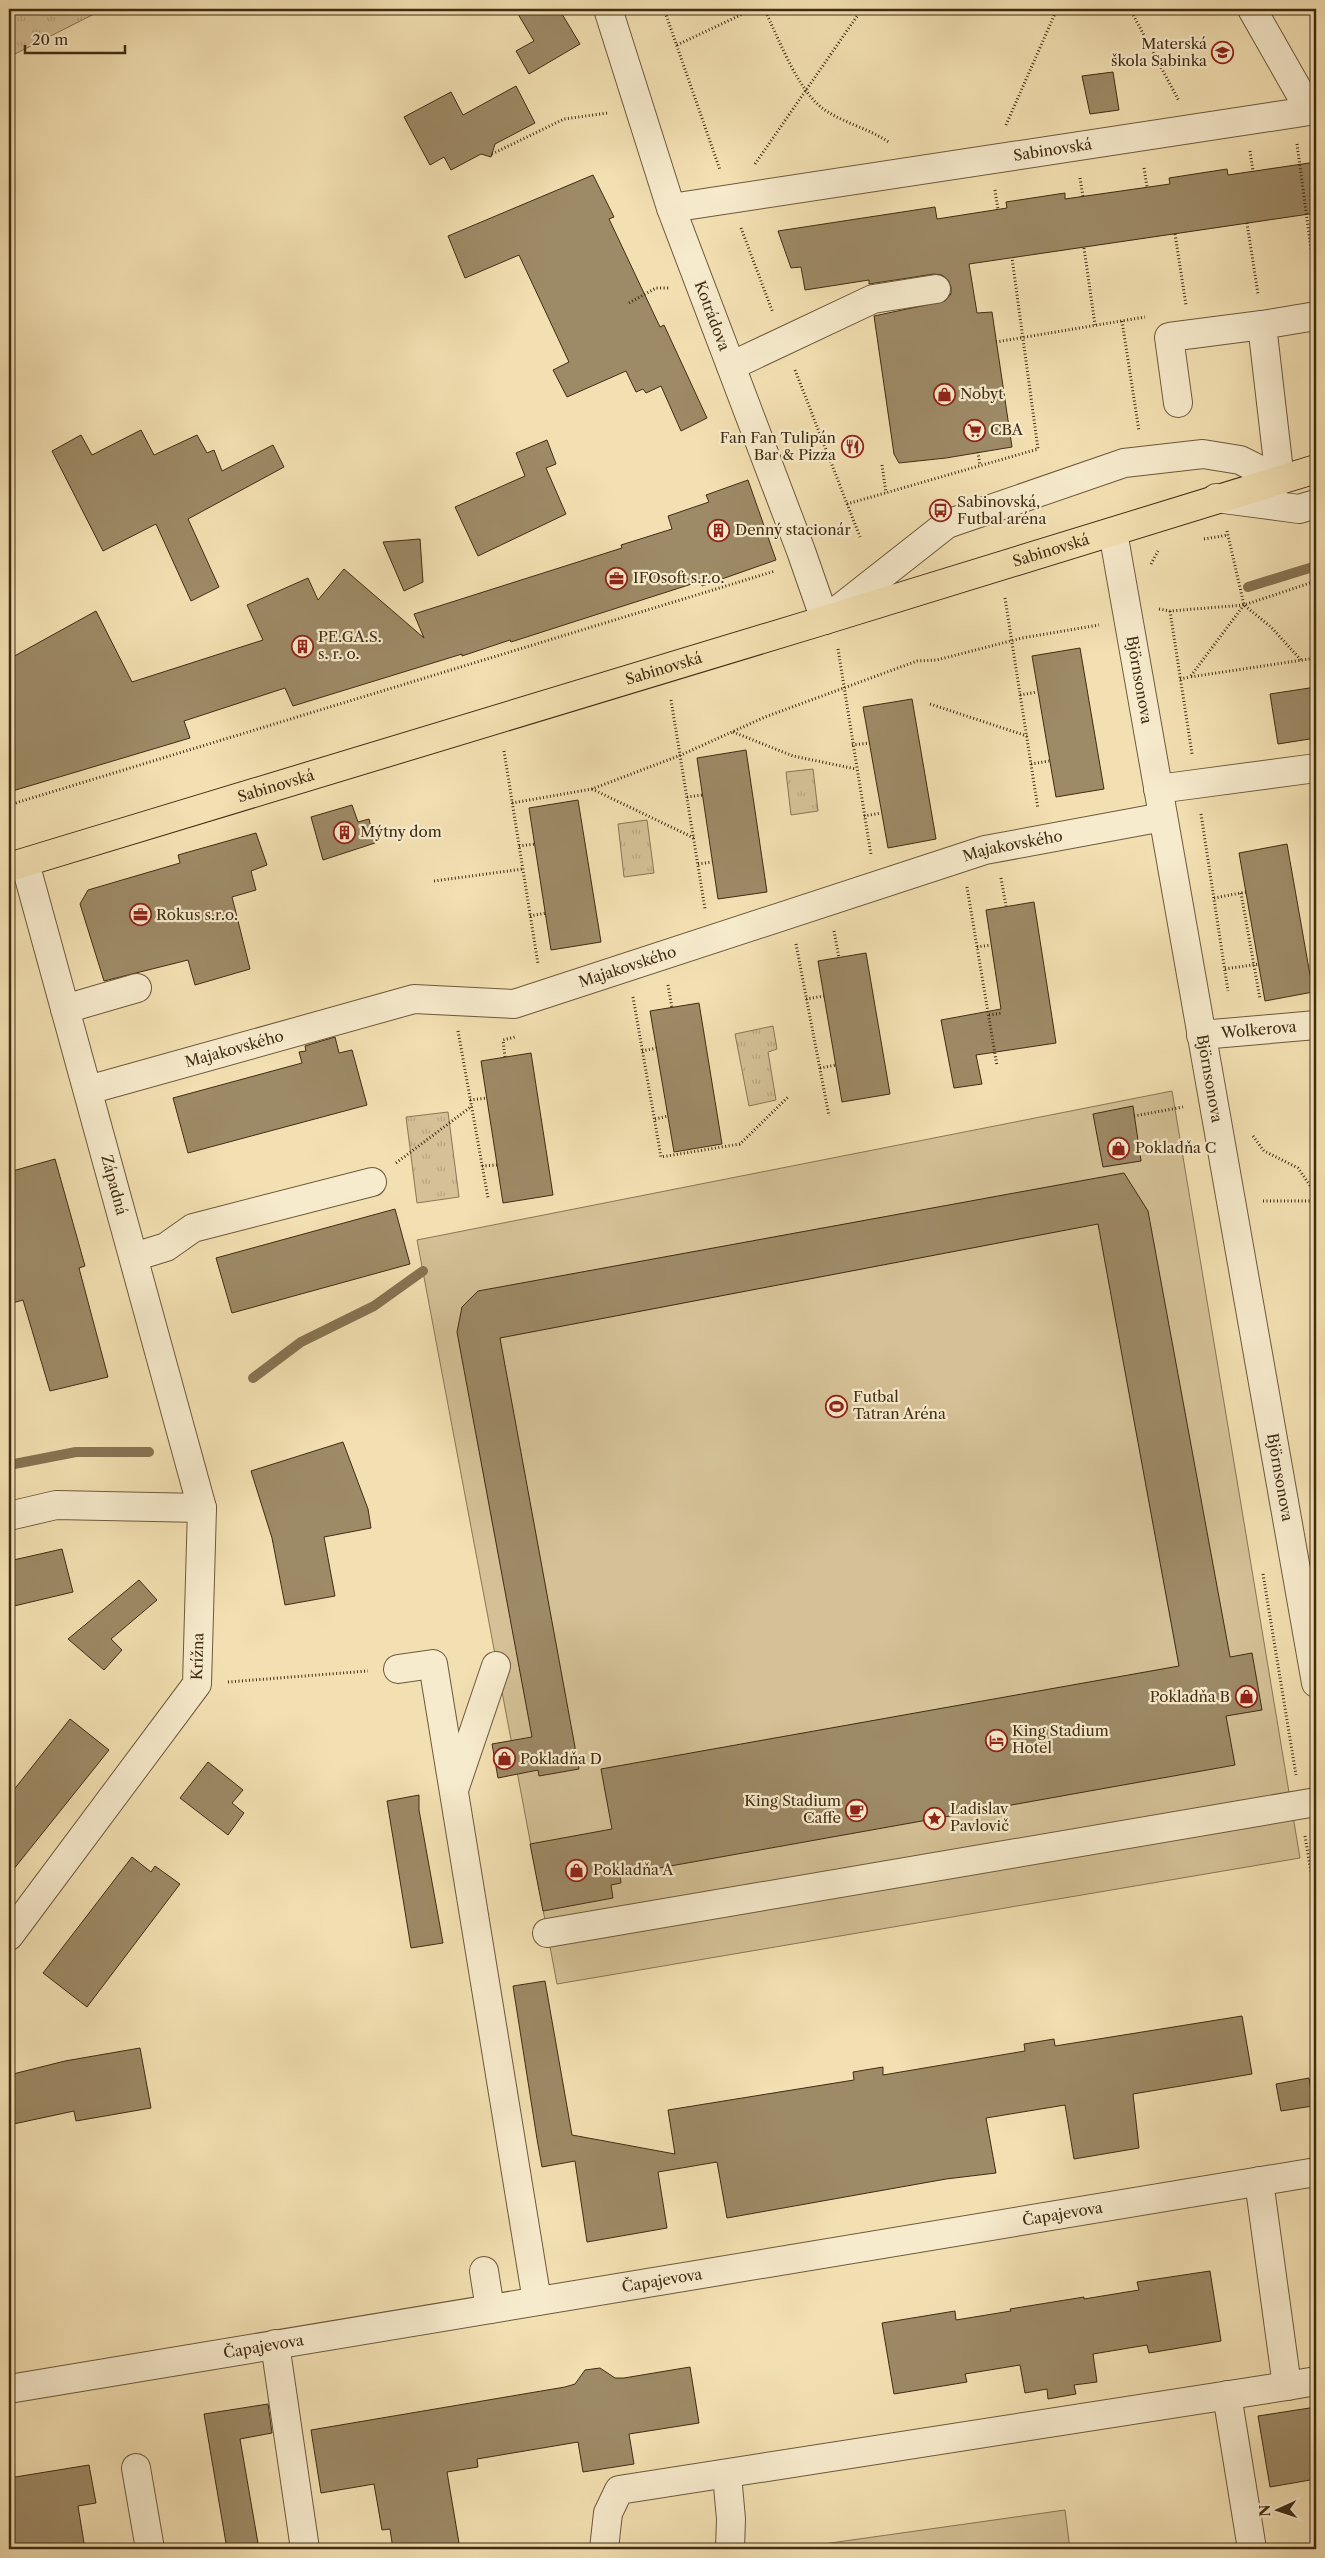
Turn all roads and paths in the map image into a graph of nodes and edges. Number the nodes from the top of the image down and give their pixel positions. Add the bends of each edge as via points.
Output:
1 (608, 9) edge
2 (664, 9) edge
3 (753, 9) edge
4 (764, 9) edge
5 (862, 9) edge
6 (1057, 9) edge
7 (1130, 9) edge
8 (1252, 9) edge
9 (677, 45) junction
10 (806, 91) junction
11 (1309, 111) edge
12 (616, 112) dead end
13 (1194, 129) junction
14 (492, 154) dead end
15 (990, 160) junction
16 (929, 170) junction
17 (730, 200) junction
18 (671, 208) junction
19 (1247, 223) dead end
20 (1175, 234) dead end
21 (1084, 248) dead end
22 (1012, 258) dead end
23 (674, 287) dead end
24 (936, 289) dead end
25 (1316, 290) edge
26 (629, 303) dead end
27 (1186, 311) dead end
28 (1260, 312) junction
29 (1316, 316) edge
30 (1122, 321) dead end
31 (1095, 325) dead end
32 (1051, 332) dead end
33 (1024, 337) junction
34 (996, 342) dead end
35 (731, 366) junction
36 (1178, 403) dead end
37 (1140, 436) dead end
38 (978, 452) dead end
39 (882, 465) dead end
40 (980, 466) junction
41 (1316, 468) edge
42 (1280, 480) junction
43 (886, 493) junction
44 (1216, 498) junction
45 (847, 504) dead end
46 (1316, 504) edge
47 (1113, 532) junction
48 (1228, 535) dead end
49 (1202, 539) dead end
50 (1159, 549) dead end
51 (805, 563) junction
52 (1150, 574) dead end
53 (1316, 581) edge
54 (1004, 597) dead end
55 (1244, 605) junction
56 (1170, 611) junction
57 (1117, 615) junction
58 (825, 620) junction
59 (1011, 640) junction
60 (838, 649) dead end
61 (1316, 658) edge
62 (1301, 660) junction
63 (1190, 677) junction
64 (1180, 679) junction
65 (843, 689) junction
66 (1037, 692) dead end
67 (1020, 695) junction
68 (671, 700) dead end
69 (930, 704) dead end
70 (732, 732) junction
71 (1027, 736) junction
72 (870, 742) dead end
73 (852, 745) junction
74 (504, 751) dead end
75 (681, 755) junction
76 (1049, 761) dead end
77 (1031, 764) junction
78 (1316, 768) edge
79 (856, 769) junction
80 (1196, 784) junction
81 (592, 789) junction
82 (1158, 789) junction
83 (702, 794) dead end
84 (687, 797) junction
85 (512, 803) junction
86 (9, 805) edge
87 (881, 813) dead end
88 (864, 816) junction
89 (1163, 817) junction
90 (694, 838) junction
91 (1043, 839) junction
92 (535, 844) dead end
93 (519, 846) junction
94 (962, 857) junction
95 (712, 862) dead end
96 (698, 864) junction
97 (17, 865) edge
98 (523, 869) junction
99 (434, 881) dead end
100 (876, 885) junction
101 (1246, 892) dead end
102 (1241, 893) junction
103 (1214, 898) junction
104 (546, 913) dead end
105 (790, 914) junction
106 (530, 916) junction
107 (710, 939) junction
108 (991, 945) dead end
109 (977, 947) junction
110 (1258, 964) dead end
111 (1254, 965) junction
112 (628, 967) junction
113 (1225, 969) junction
114 (137, 988) dead end
115 (542, 995) junction
116 (824, 996) dead end
117 (806, 1000) junction
118 (453, 1001) junction
119 (65, 1009) junction
120 (1002, 1013) dead end
121 (989, 1015) junction
122 (1316, 1025) edge
123 (1265, 1029) junction
124 (1234, 1032) junction
125 (1200, 1035) junction
126 (657, 1048) dead end
127 (642, 1050) junction
128 (836, 1064) dead end
129 (997, 1066) dead end
130 (820, 1068) junction
131 (88, 1090) junction
132 (789, 1096) dead end
133 (487, 1098) dead end
134 (470, 1100) junction
135 (472, 1106) junction
136 (1186, 1106) dead end
137 (668, 1116) dead end
138 (829, 1116) dead end
139 (1134, 1116) dead end
140 (655, 1119) junction
141 (1251, 1140) dead end
142 (498, 1165) dead end
143 (482, 1166) junction
144 (372, 1182) joint
145 (1316, 1194) edge
146 (488, 1198) dead end
147 (1260, 1201) dead end
148 (1316, 1201) edge
149 (134, 1257) junction
150 (202, 1508) junction
151 (9, 1516) edge
152 (496, 1666) dead end
153 (398, 1669) joint
154 (1316, 1683) edge
155 (197, 1684) junction
156 (454, 1790) junction
157 (1316, 1802) edge
158 (547, 1934) dead end
159 (9, 1936) edge
160 (1316, 2172) edge
161 (1260, 2181) junction
162 (484, 2271) dead end
163 (537, 2301) junction
164 (490, 2309) junction
165 (275, 2344) junction
166 (1316, 2382) edge
167 (1287, 2386) junction
168 (9, 2389) edge
169 (1227, 2395) junction
170 (136, 2468) dead end
171 (728, 2475) junction
172 (150, 2549) edge
173 (306, 2549) edge
174 (604, 2549) edge
175 (730, 2549) edge
176 (1252, 2549) edge

1 - 18 street, Kotrádova
2 - 9 path
3 - 9 path
4 - 10 path
5 - 10 path
6 - 15 path
7 - 13 path
8 - 11 street
9 - 17 path
10 - 16 path via 827,112 886,140
10 - 17 path
11 - 13 street, Sabinovská
11 - 25 path via 1296,148
12 - 14 path via 564,119
13 - 15 street, Sabinovská
15 - 16 street, Sabinovská
16 - 17 street, Sabinovská
17 - 18 street, Sabinovská
18 - 35 street, Kotrádova
19 - 28 path
20 - 27 path
21 - 31 path
22 - 33 path
23 - 26 path via 656,288
24 - 35 street via 873,299
28 - 29 street
28 - 36 street via 1170,337
28 - 42 street
30 - 37 path
32 - 33 path
33 - 34 path
33 - 40 path via 1038,449
35 - 51 street, Kotrádova
38 - 40 path
39 - 43 path
40 - 43 path
41 - 42 main road, Sabinovská
42 - 44 main road, Sabinovská
42 - 58 street via 1240,460 1203,454 1124,463 947,524
43 - 45 path
44 - 46 street via 1299,509
44 - 47 main road, Sabinovská
47 - 57 street, Björnsonova
47 - 58 main road, Sabinovská
48 - 49 path
50 - 52 path
51 - 58 street, Kotrádova
51 - 86 path
53 - 55 path
54 - 59 path
55 - 56 path
55 - 62 path
55 - 63 path
56 - 57 path
56 - 64 path
57 - 59 path
57 - 82 street, Björnsonova
58 - 97 main road, Sabinovská
59 - 65 path via 937,660 917,661
59 - 67 path
60 - 65 path
61 - 62 path
62 - 63 path
63 - 64 path
64 - 80 path
65 - 70 path
65 - 73 path
66 - 67 path
67 - 71 path
68 - 75 path
69 - 71 path
70 - 75 path
70 - 79 path via 793,756
71 - 77 path
72 - 73 path
73 - 79 path
74 - 85 path
75 - 81 path
75 - 84 path
76 - 77 path
77 - 91 path
78 - 80 street
79 - 88 path
80 - 82 street
80 - 103 path
81 - 85 path
81 - 90 path
82 - 89 street, Björnsonova
83 - 84 path
84 - 90 path
85 - 93 path
87 - 88 path
88 - 100 path
89 - 91 street, Majakovského
89 - 125 street, Björnsonova
90 - 96 path
91 - 94 street, Majakovského
92 - 93 path
93 - 98 path
94 - 100 street, Majakovského
94 - 109 path
95 - 96 path
96 - 107 path
97 - 119 street, Západná
98 - 99 path
98 - 106 path
100 - 105 street, Majakovského
101 - 102 path
102 - 103 path
102 - 111 path
103 - 113 path
104 - 106 path
105 - 107 street, Majakovského
105 - 117 path
106 - 115 path
107 - 112 street, Majakovského
108 - 109 path
109 - 121 path
110 - 111 path
111 - 113 path
111 - 123 path
112 - 115 street, Majakovského
112 - 127 path
113 - 124 path
114 - 119 street
115 - 118 street, Majakovského via 514,1004
116 - 117 path
117 - 130 path
118 - 131 street, Majakovského via 414,999
118 - 134 path
119 - 131 street, Západná
120 - 121 path
121 - 129 path
122 - 123 street, Wolkerova
123 - 124 street, Wolkerova
124 - 125 street, Wolkerova
125 - 154 street, Björnsonova
126 - 127 path
127 - 140 path
128 - 130 path
130 - 138 path
131 - 149 street, Západná
132 - 140 path via 740,1144 661,1157
133 - 134 path
134 - 135 path
135 - 143 path
135 - 144 path
136 - 139 path
137 - 140 path
141 - 145 path via 1250,1131 1264,1151 1298,1168
142 - 143 path
143 - 146 path
144 - 149 street via 193,1228 166,1247
147 - 148 path
149 - 150 street, Západná
150 - 151 street via 56,1505
150 - 155 street, Krížna
152 - 156 street
153 - 155 path
153 - 156 street via 433,1664
155 - 159 street, Krížna
156 - 163 street
157 - 158 street
160 - 161 street, Čapajevova
161 - 163 street, Čapajevova
161 - 167 street
162 - 164 street
163 - 164 street, Čapajevova
164 - 165 street, Čapajevova
165 - 168 street, Čapajevova
165 - 173 street
166 - 167 street
167 - 169 street
169 - 171 street
169 - 176 street
170 - 172 street
171 - 174 street via 619,2490 608,2512
171 - 175 street

